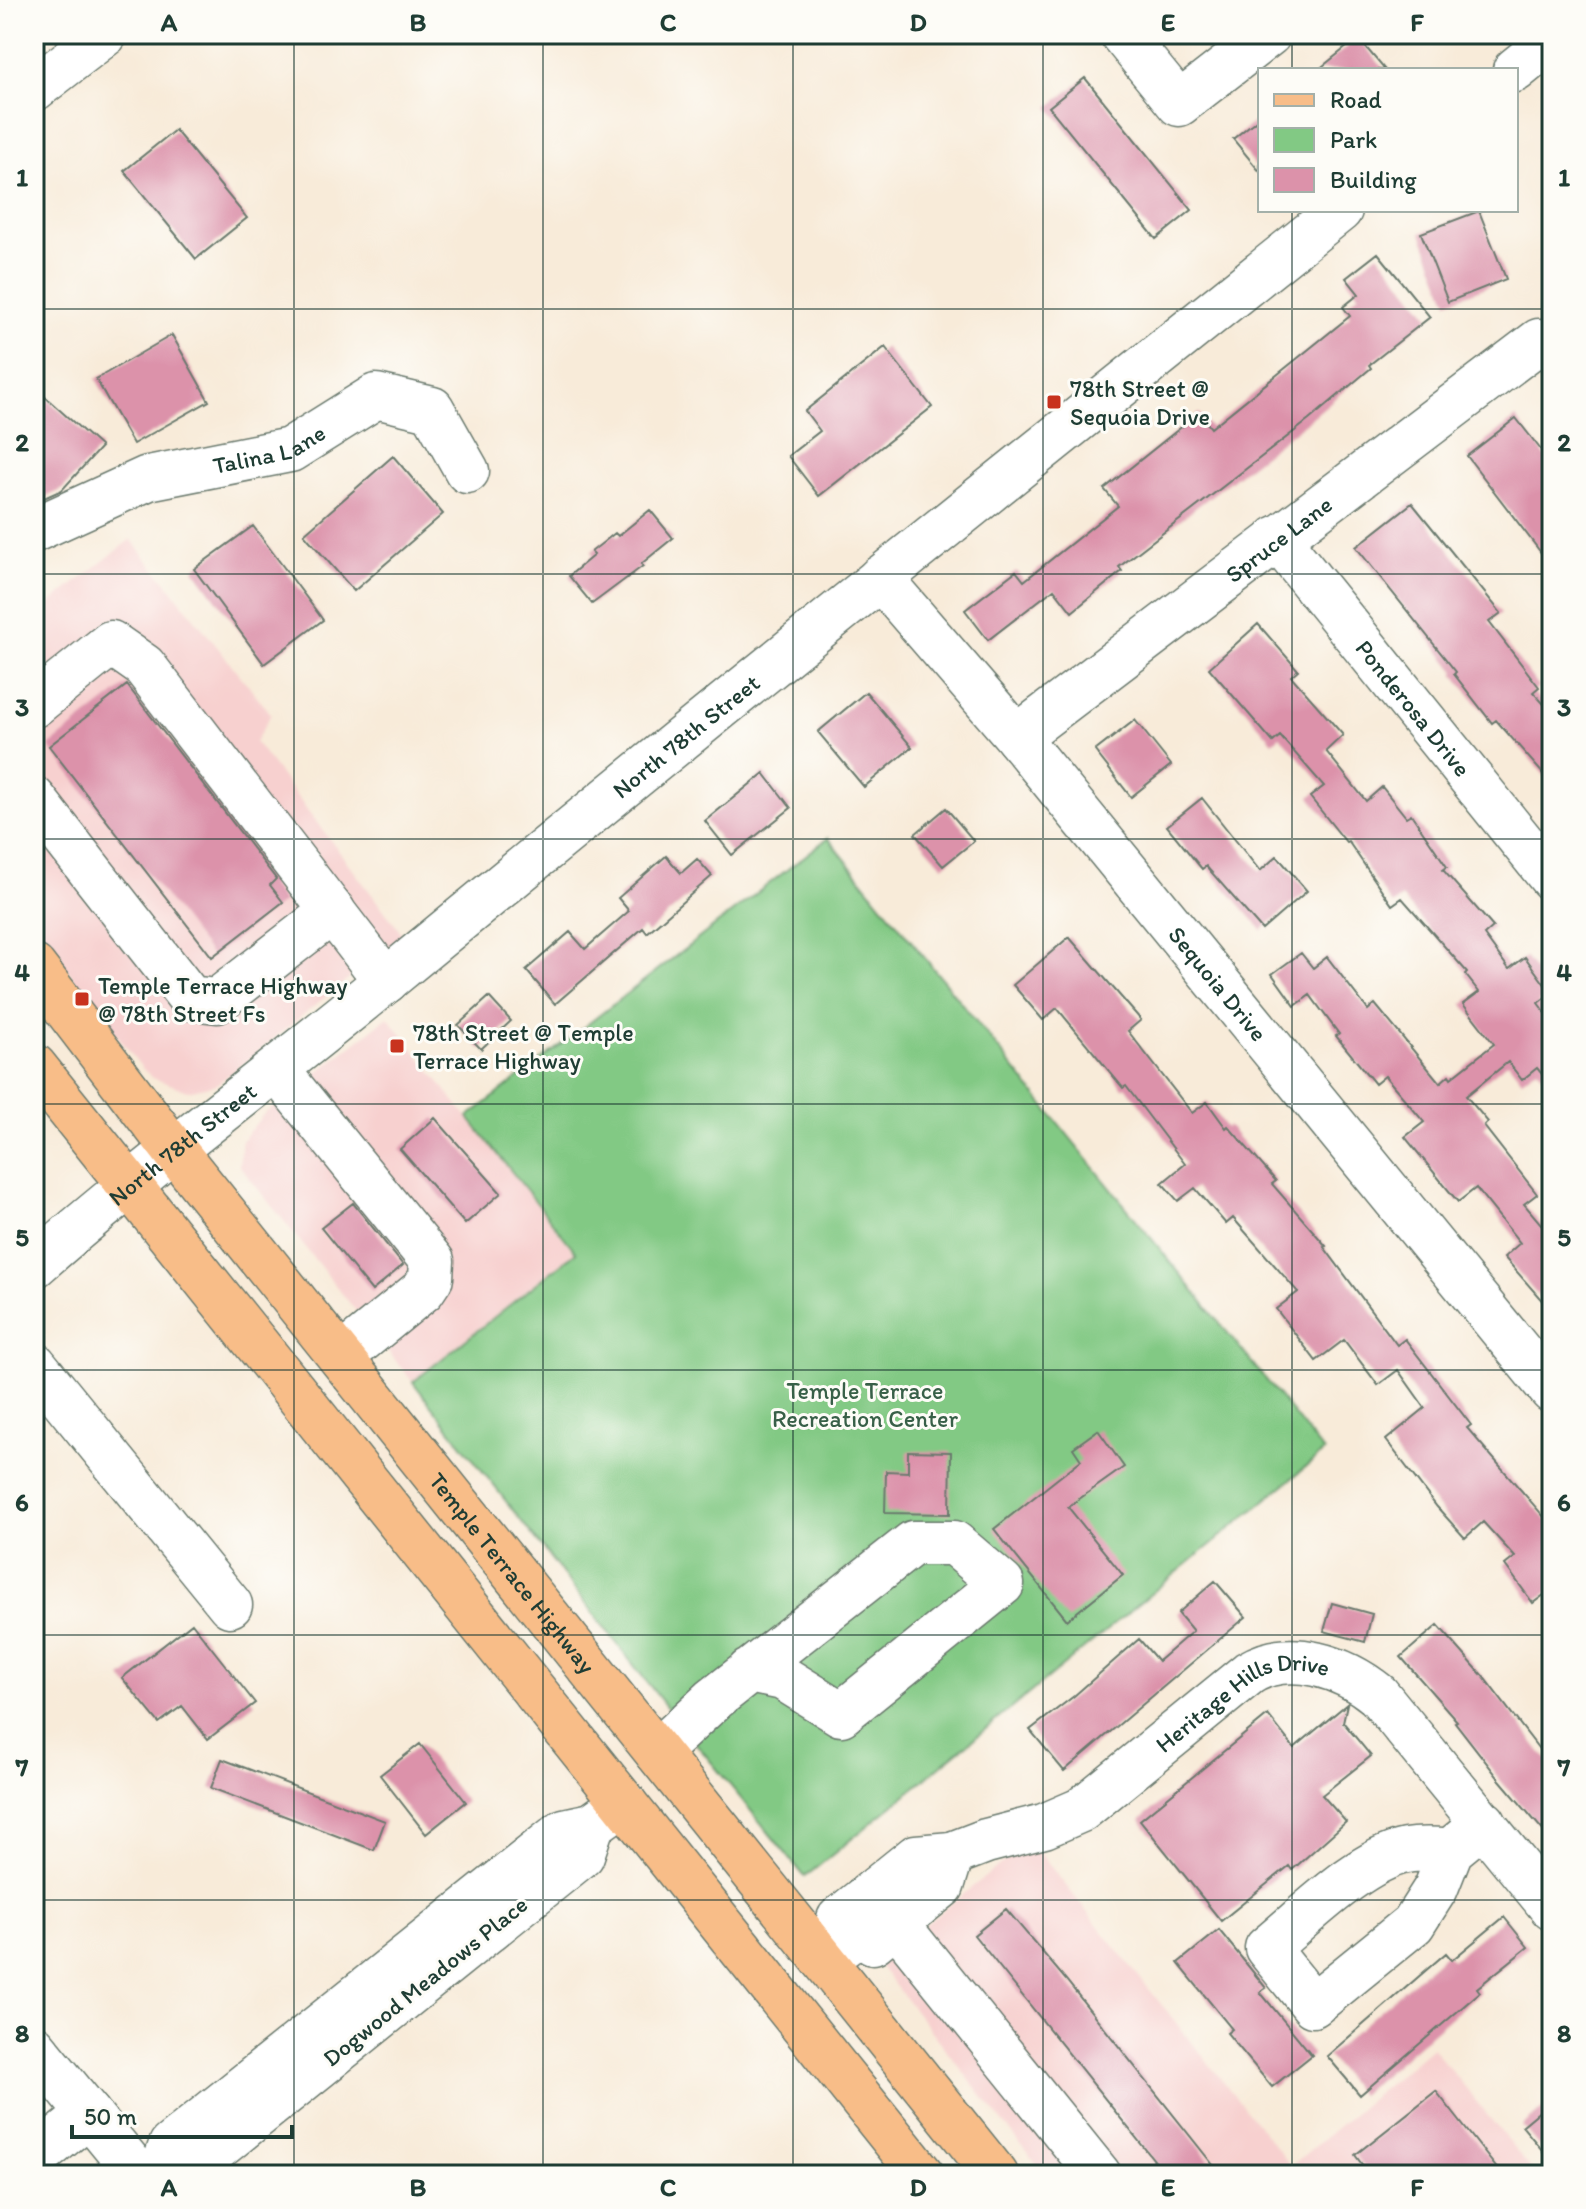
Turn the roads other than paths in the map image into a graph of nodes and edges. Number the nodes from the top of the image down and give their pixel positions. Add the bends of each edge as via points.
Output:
1 (105, 34) edge
2 (1122, 34) edge
3 (1269, 34) edge
4 (1552, 40) edge
5 (1517, 68) edge
6 (34, 89) edge
7 (1338, 212) edge
8 (1545, 345) edge
9 (467, 471) dead end
10 (34, 530) edge
11 (1277, 538) junction
12 (880, 578) junction
13 (34, 705) edge
14 (1017, 737) junction
15 (34, 799) edge
16 (1552, 879) edge
17 (333, 911) junction
18 (34, 967) edge
19 (386, 981) junction
20 (34, 1066) edge
21 (277, 1070) junction
22 (174, 1150) junction
23 (129, 1187) junction
24 (34, 1266) edge
25 (341, 1357) junction
26 (34, 1364) edge
27 (1552, 1391) edge
28 (230, 1605) dead end
29 (749, 1671) junction
30 (657, 1752) junction
31 (608, 1814) junction
32 (1484, 1823) junction
33 (1451, 1850) dead end
34 (952, 1854) junction
35 (1552, 1908) edge
36 (896, 1923) junction
37 (835, 1954) junction
38 (34, 2047) edge
39 (89, 2114) junction
40 (34, 2159) edge
41 (153, 2174) edge
42 (922, 2175) edge
43 (996, 2175) edge
44 (1099, 2175) edge

1 - 6 street
2 - 3 street via 1179,104
4 - 5 street
7 - 12 street, North 78th Street
8 - 11 street, Spruce Lane
9 - 10 street, Talina Lane via 432,409 376,396 290,450 148,478
11 - 14 street, Spruce Lane
11 - 16 street, Ponderosa Drive
12 - 14 street, Sequoia Drive
12 - 19 street, North 78th Street
13 - 17 street via 111,643 144,666
14 - 27 street, Sequoia Drive
15 - 17 street via 190,998 217,1001
17 - 19 street
18 - 22 main road, Temple Terrace Highway
19 - 21 street, North 78th Street
20 - 23 main road
21 - 22 street, North 78th Street
21 - 25 street via 432,1261 431,1278 423,1290
22 - 23 street, North 78th Street
22 - 25 main road, Temple Terrace Highway
23 - 24 street, North 78th Street
23 - 31 main road
25 - 30 main road, Temple Terrace Highway
26 - 28 street
29 - 29 street via 913,1543 954,1543 1002,1584 841,1714 783,1678
29 - 30 street
30 - 37 main road, Temple Terrace Highway
31 - 37 main road via 672,1814 798,1964
31 - 41 street, Dogwood Meadows Place via 564,1831 331,2037 171,2145
31 - 42 main road
32 - 33 street
32 - 34 street, Heritage Hills Drive via 1365,1684 1326,1667 1282,1661 1249,1673 1081,1810
32 - 35 street, Heritage Hills Drive
34 - 36 street via 942,1886
34 - 37 street, Heritage Hills Drive via 916,1857 839,1919
36 - 37 street via 863,1950
36 - 44 street
37 - 43 main road, Temple Terrace Highway
38 - 39 street
39 - 40 street
39 - 41 street

